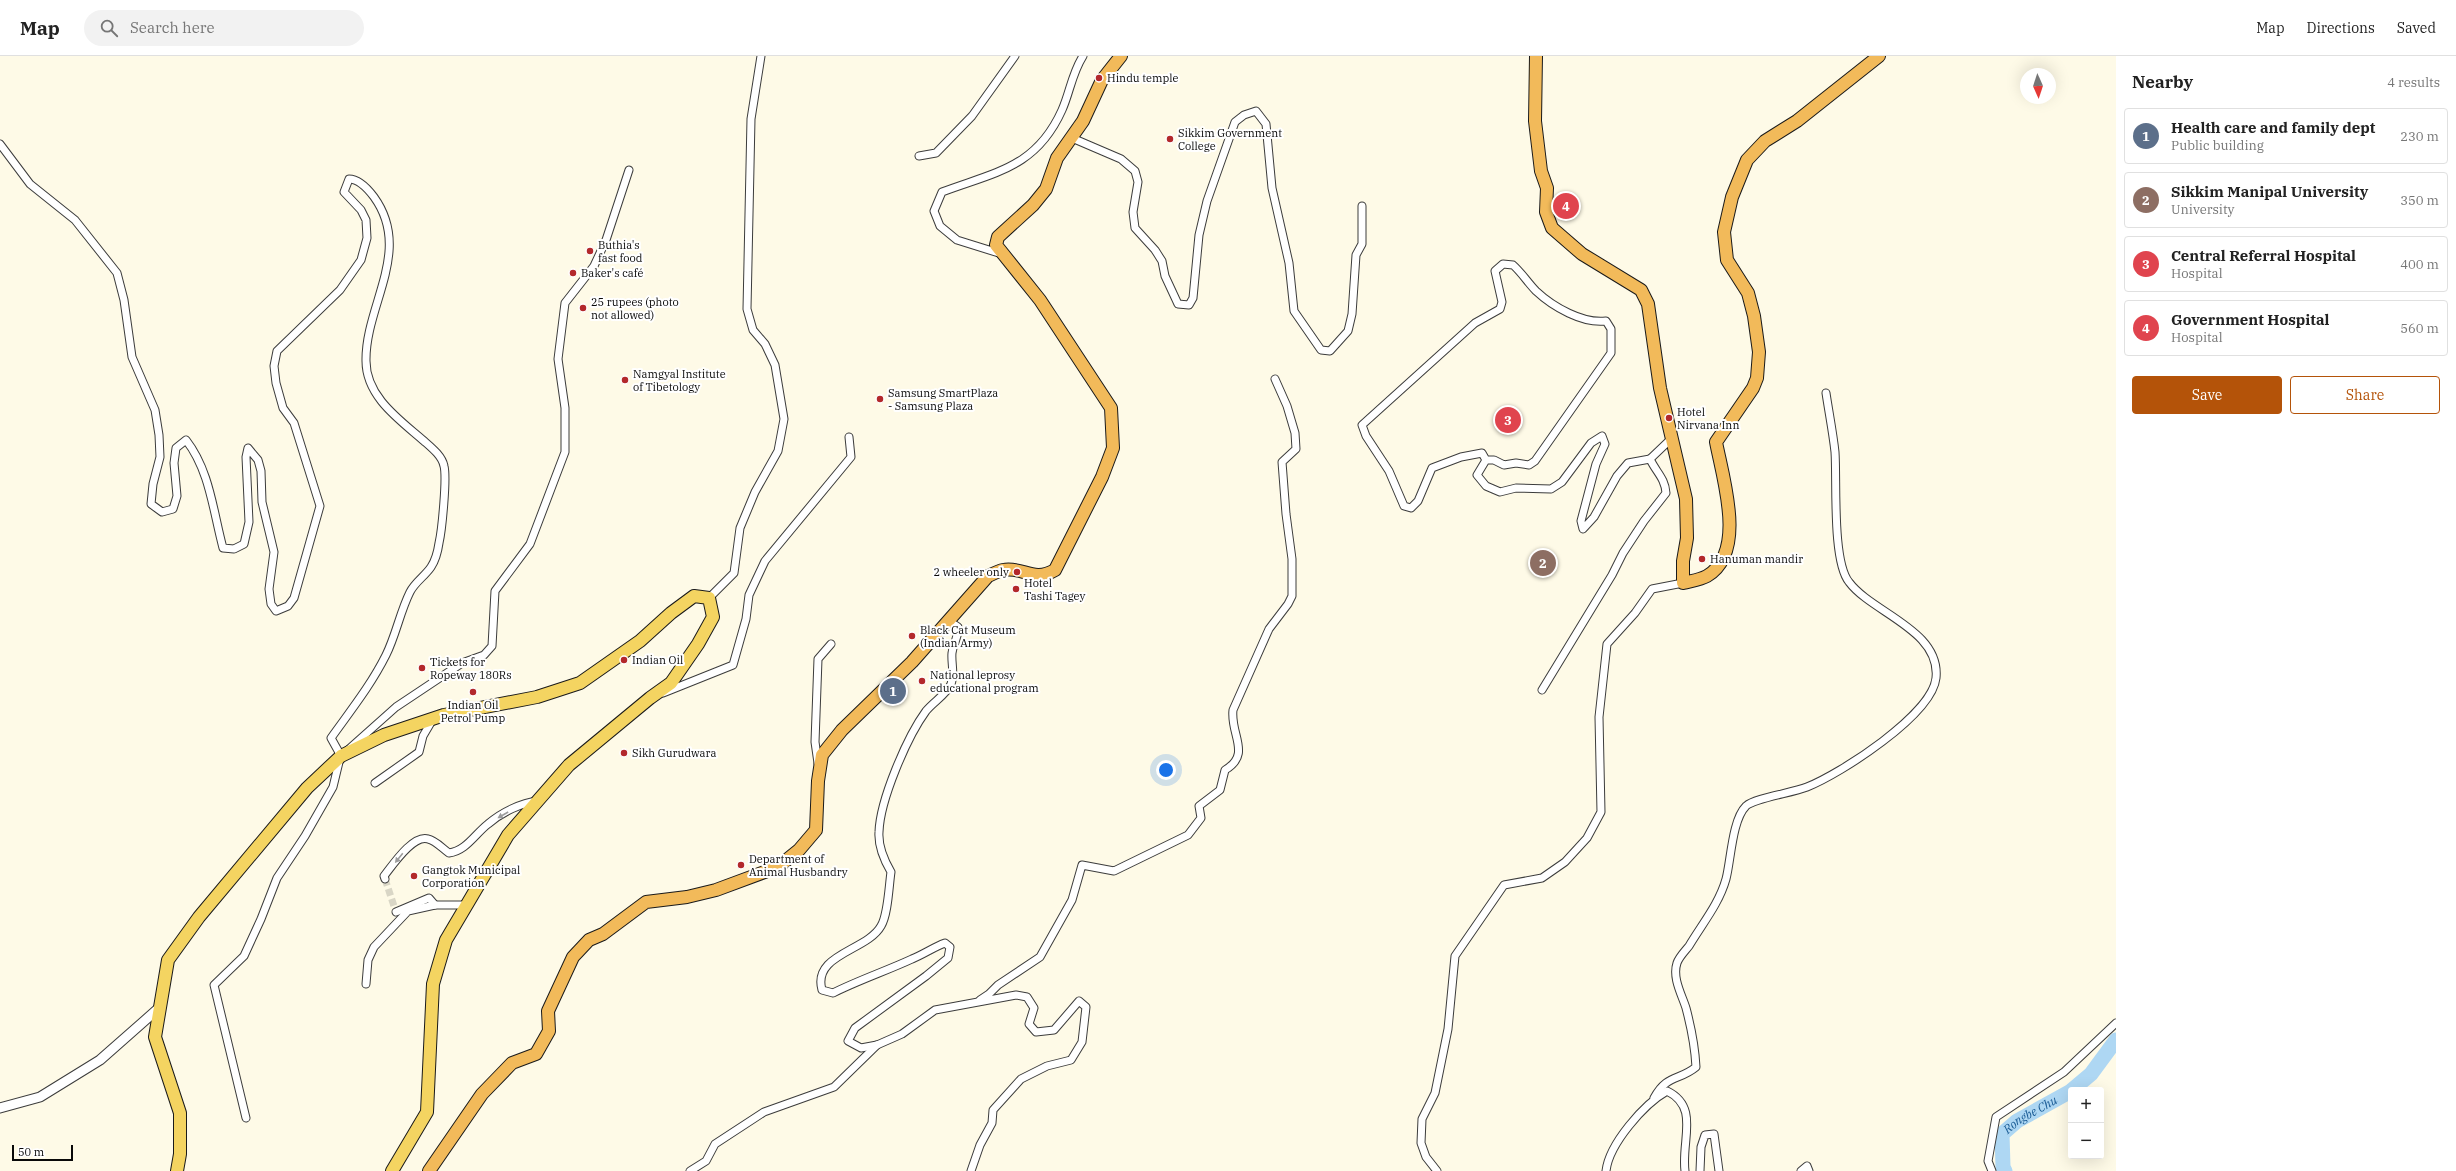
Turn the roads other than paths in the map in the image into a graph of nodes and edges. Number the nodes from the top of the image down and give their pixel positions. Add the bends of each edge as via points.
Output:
1 (761, 56) edge
2 (1015, 56) edge
3 (1083, 56) edge
4 (1121, 56) edge
5 (1536, 56) edge
6 (1880, 56) edge
7 (1072, 138) junction
8 (0, 144) edge
9 (919, 156) dead end
10 (629, 170) dead end
11 (1362, 206) dead end
12 (1003, 254) junction
13 (1275, 379) dead end
14 (1826, 393) dead end
15 (849, 437) dead end
16 (1672, 438) junction
17 (1650, 459) junction
18 (1486, 460) junction
19 (1683, 583) junction
20 (709, 598) junction
21 (949, 621) junction
22 (832, 644) dead end
23 (1542, 690) dead end
24 (650, 698) junction
25 (433, 719) junction
26 (341, 756) junction
27 (819, 773) junction
28 (375, 783) dead end
29 (539, 801) junction
30 (385, 879) dead end
31 (435, 905) junction
32 (467, 905) junction
33 (396, 912) dead end
34 (366, 984) dead end
35 (977, 1002) junction
36 (159, 1008) junction
37 (2116, 1023) edge
38 (877, 1045) junction
39 (1654, 1098) junction
40 (0, 1108) edge
41 (246, 1118) dead end
42 (177, 1171) edge
43 (392, 1171) edge
44 (428, 1171) edge
45 (690, 1171) edge
46 (971, 1171) edge
47 (1437, 1171) edge
48 (1606, 1171) edge
49 (1685, 1171) edge
50 (1700, 1171) edge
51 (1719, 1171) edge
52 (1801, 1171) edge
53 (1809, 1171) edge
54 (1992, 1171) edge

1 - 20 street via 751,119 747,309 753,330 765,344 775,365 784,419 778,451 755,492 740,528 734,573
2 - 9 street via 972,116 936,153
3 - 12 street via 1076,66 1062,110 1044,140 1024,160 942,192 934,211 940,226 957,240
4 - 7 highway via 1102,80
5 - 16 highway via 1535,120 1541,171 1547,188 1546,212 1552,228 1582,254 1641,290 1648,304 1660,388
6 - 19 highway via 1797,121 1765,141 1747,160 1732,197 1724,232 1727,260 1748,293 1759,352 1757,378 1753,388 1716,442 1730,520 1730,542 1722,560 1707,576
7 - 11 street via 1121,159 1134,170 1138,182 1133,212 1135,228 1162,261 1165,276 1178,304 1189,305 1193,298 1199,235 1207,201 1235,122 1244,115 1256,111 1266,124 1272,188 1289,263 1294,310 1321,350 1330,351 1348,331 1352,314 1356,255 1362,244
7 - 12 highway via 1057,158 1046,188 1033,205 998,237 996,245
8 - 26 street via 30,184 75,220 117,273 124,300 132,357 155,410 159,435 160,458 151,504 162,512 173,510 177,496 174,463 176,448 186,440 207,479 223,548 234,549 244,544 249,522 246,458 248,448 258,460 262,502 274,552 269,590 271,604 276,611 288,606 294,598 320,506 299,436 294,423 283,408 276,383 274,366 278,351 340,290 361,260 367,238 366,220 361,210 344,192 349,179 355,179 371,193 383,210 389,233 386,274 366,353 366,373 394,416 435,450 444,466 443,505 440,543 431,566 411,590 387,653 372,682 331,738
10 - 26 street via 606,240 594,266 565,303 558,359 565,408 564,452 530,544 494,591 492,646 484,655 462,663 396,707
12 - 21 highway via 1040,300 1111,408 1113,448 1102,478 1055,570 1045,576 1004,570 988,576
13 - 35 street via 1295,433 1296,449 1282,462 1292,559 1292,596 1269,629 1232,710 1231,721 1240,753 1235,764 1225,770 1220,790 1199,806 1200,818 1188,835 1114,872 1082,865 1072,900 1040,957
14 - 39 street via 1834,451 1840,562 1848,581 1863,595 1921,637 1933,658 1936,677 1931,694 1917,712 1871,749 1808,787 1784,795 1763,798 1746,806 1737,824 1718,900 1677,964 1677,982 1686,1008 1696,1067 1661,1086
15 - 24 street via 851,457 765,561 749,596 746,619 734,664
16 - 17 street
16 - 19 highway via 1686,499 1687,538
17 - 18 street via 1628,463 1617,476 1594,517 1583,529 1581,521 1596,464 1605,444 1602,436 1591,443 1562,482 1551,489 1516,488 1500,492 1486,486 1476,475
17 - 23 street via 1665,481 1666,493 1623,553
18 - 18 street via 1494,460 1504,465 1529,465 1535,461 1611,353 1611,329 1606,321 1594,322 1557,307 1536,290 1513,265 1502,264 1495,271 1502,302 1500,309 1475,323 1362,425 1366,436 1389,471 1404,506 1411,508 1418,501 1432,468 1461,457 1482,453
19 - 47 street via 1652,589 1635,613 1607,644 1599,717 1601,812 1587,838 1565,862 1542,878 1504,886 1455,956 1448,1029 1435,1093 1422,1119 1421,1143 1426,1157
20 - 24 main road via 713,617 698,644 671,683
20 - 25 main road via 694,596 640,641 580,683 537,697
21 - 27 highway via 912,662 842,730 822,755
21 - 38 street via 958,627 958,639 952,653 954,667 951,684 926,710 913,733 882,808 878,832 884,859 891,872 882,925 874,936 840,955 824,968 819,981 822,990 833,993 914,959 930,949 946,943 950,947 948,958 855,1028 848,1041 861,1048
22 - 27 street via 818,659 815,742
24 - 29 main road via 569,765
25 - 26 main road via 384,734
25 - 28 street via 423,736 419,752
26 - 36 main road via 307,788 199,917 172,954 168,960
26 - 41 street via 333,787 277,878 244,956 214,985
27 - 44 highway via 816,830 799,850 778,867 716,890 646,902 603,934 588,940 573,957 551,1004 548,1011 549,1031 536,1054 512,1063 482,1094
29 -> 30 street via 524,802 489,823 458,852 449,853 429,838 410,845 384,876
29 - 32 main road via 508,835
31 - 32 street
31 - 33 street via 429,898
31 - 34 street via 408,911 374,947 368,960
32 - 43 main road via 446,940 433,984 427,1112
35 - 38 street via 935,1010 902,1034
35 - 46 street via 1016,995 1027,997 1034,1008 1029,1024 1036,1032 1054,1030 1079,1001 1086,1007 1086,1023 1082,1042 1071,1060 1047,1066 1021,1079 993,1110 992,1123 980,1145
36 - 40 street via 100,1060 40,1097
36 - 42 main road via 154,1037 180,1113 180,1154
37 - 54 street via 2064,1072 1996,1117 1988,1161
38 - 45 street via 834,1087 764,1112 715,1144 706,1162
39 - 48 street via 1612,1148
39 - 49 street via 1667,1091 1679,1097 1688,1114 1683,1155
50 - 51 street via 1701,1147 1705,1135 1714,1134
52 - 53 street via 1807,1166

